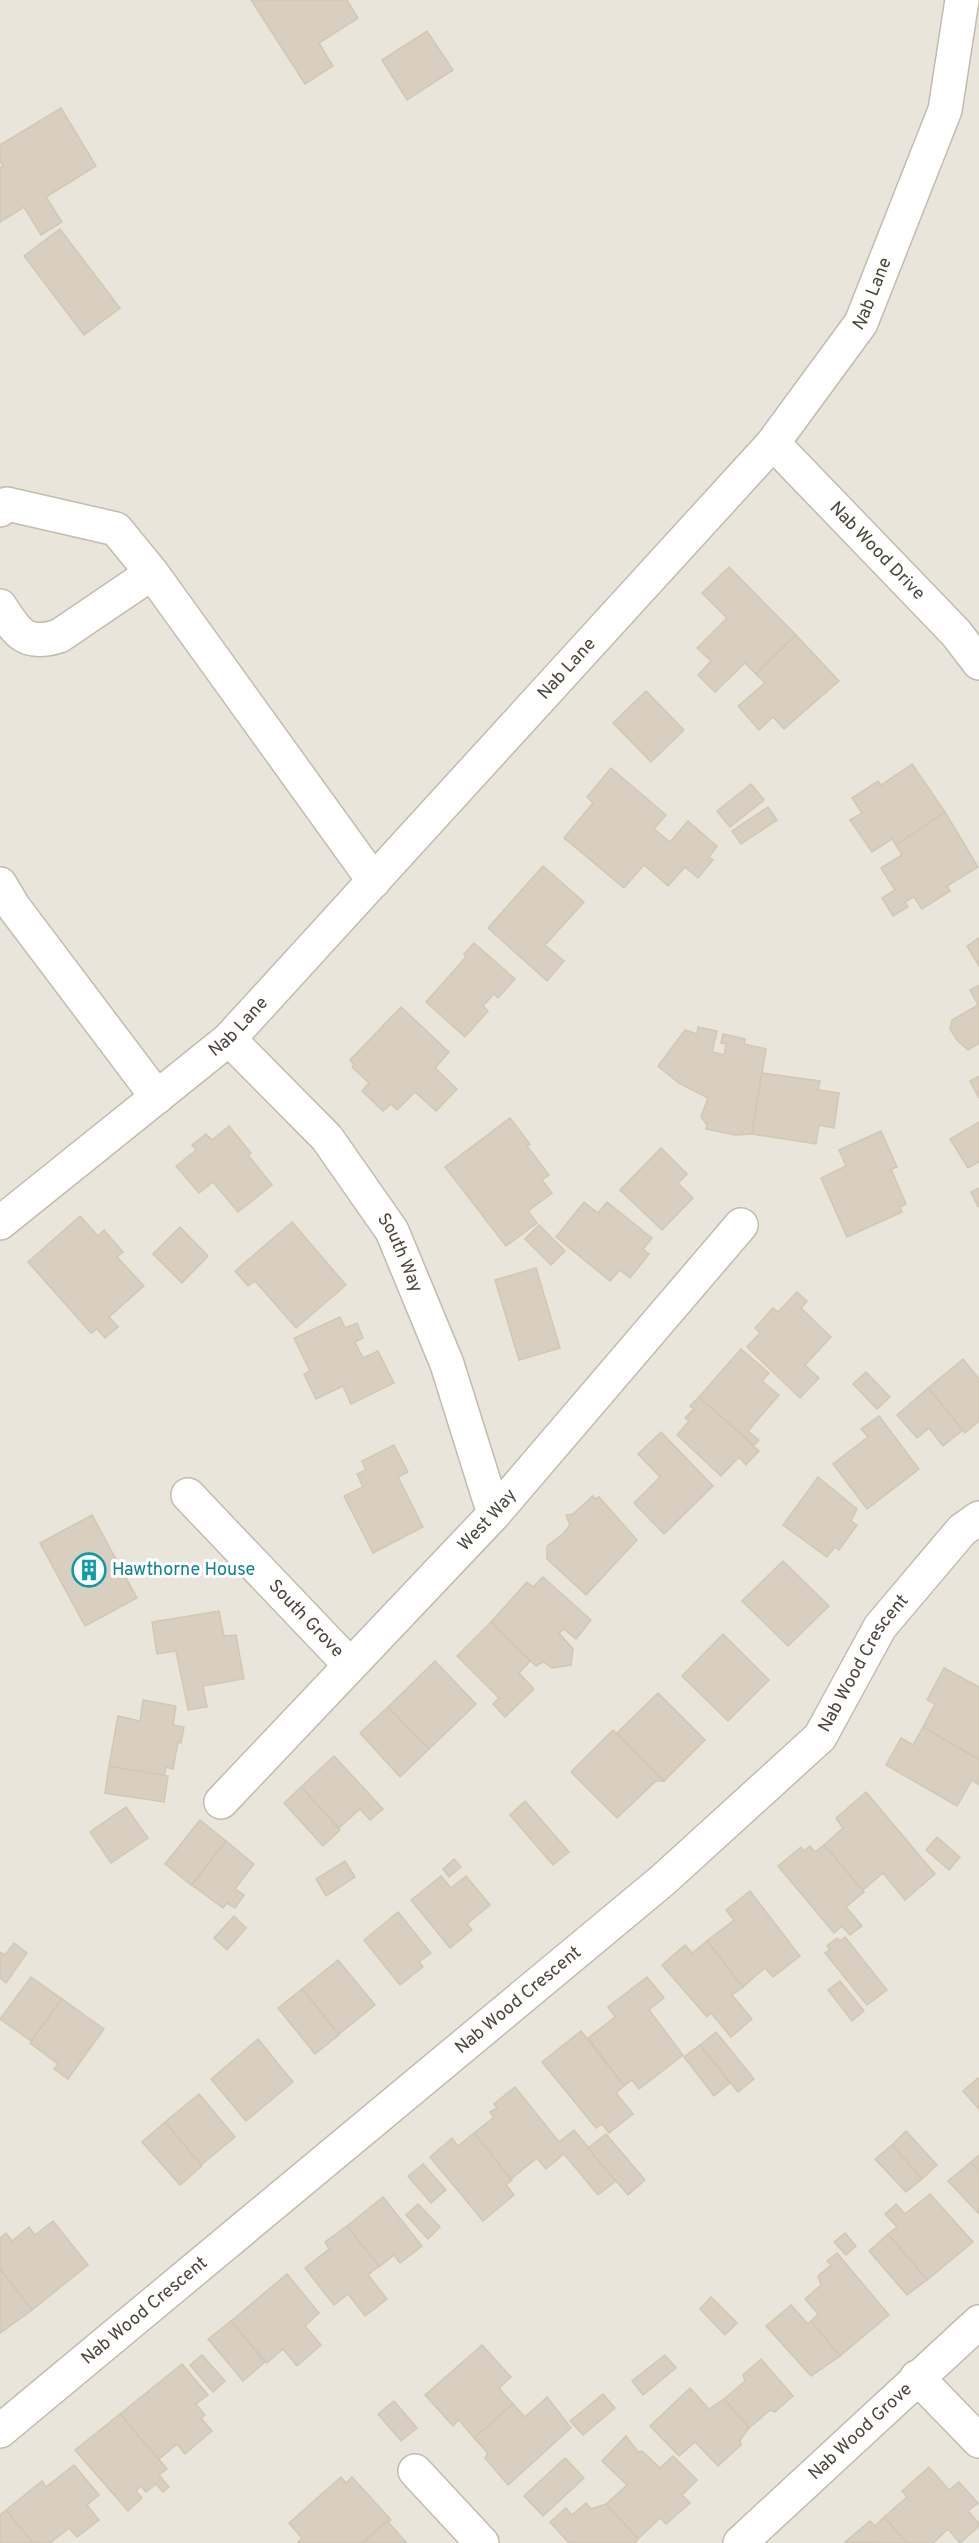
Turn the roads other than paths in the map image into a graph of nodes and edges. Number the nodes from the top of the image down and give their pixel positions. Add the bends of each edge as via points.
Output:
1 (962, 0) edge
2 (773, 443) junction
3 (0, 510) edge
4 (152, 573) junction
5 (0, 606) edge
6 (979, 663) edge
7 (374, 881) junction
8 (0, 884) edge
9 (229, 1039) junction
10 (157, 1097) junction
11 (0, 1223) edge
12 (741, 1225) dead end
13 (188, 1495) dead end
14 (494, 1514) junction
15 (979, 1518) edge
16 (350, 1665) junction
17 (221, 1802) dead end
18 (979, 2322) edge
19 (917, 2377) junction
20 (0, 2431) edge
21 (979, 2441) edge
22 (415, 2471) dead end
23 (482, 2543) edge
24 (740, 2543) edge

1 - 2 street, Nab Lane via 945,110 861,323
2 - 6 street, Nab Wood Drive via 956,633
2 - 7 street, Nab Lane
3 - 4 street via 7,504 116,529
4 - 5 street via 59,636 46,640 25,638
4 - 7 street
7 - 9 street, Nab Lane
8 - 10 street
9 - 10 street, Nab Lane
9 - 14 street, South Way via 327,1138 392,1231 447,1364
10 - 11 street, Nab Lane
12 - 14 street, West Way
13 - 16 street, South Grove
14 - 16 street, West Way
15 - 20 street, Nab Wood Crescent via 962,1530 880,1627 820,1737 663,1880
16 - 17 street, West Way
18 - 19 street, Nab Wood Grove
19 - 21 street
19 - 24 street, Nab Wood Grove
22 - 23 street

